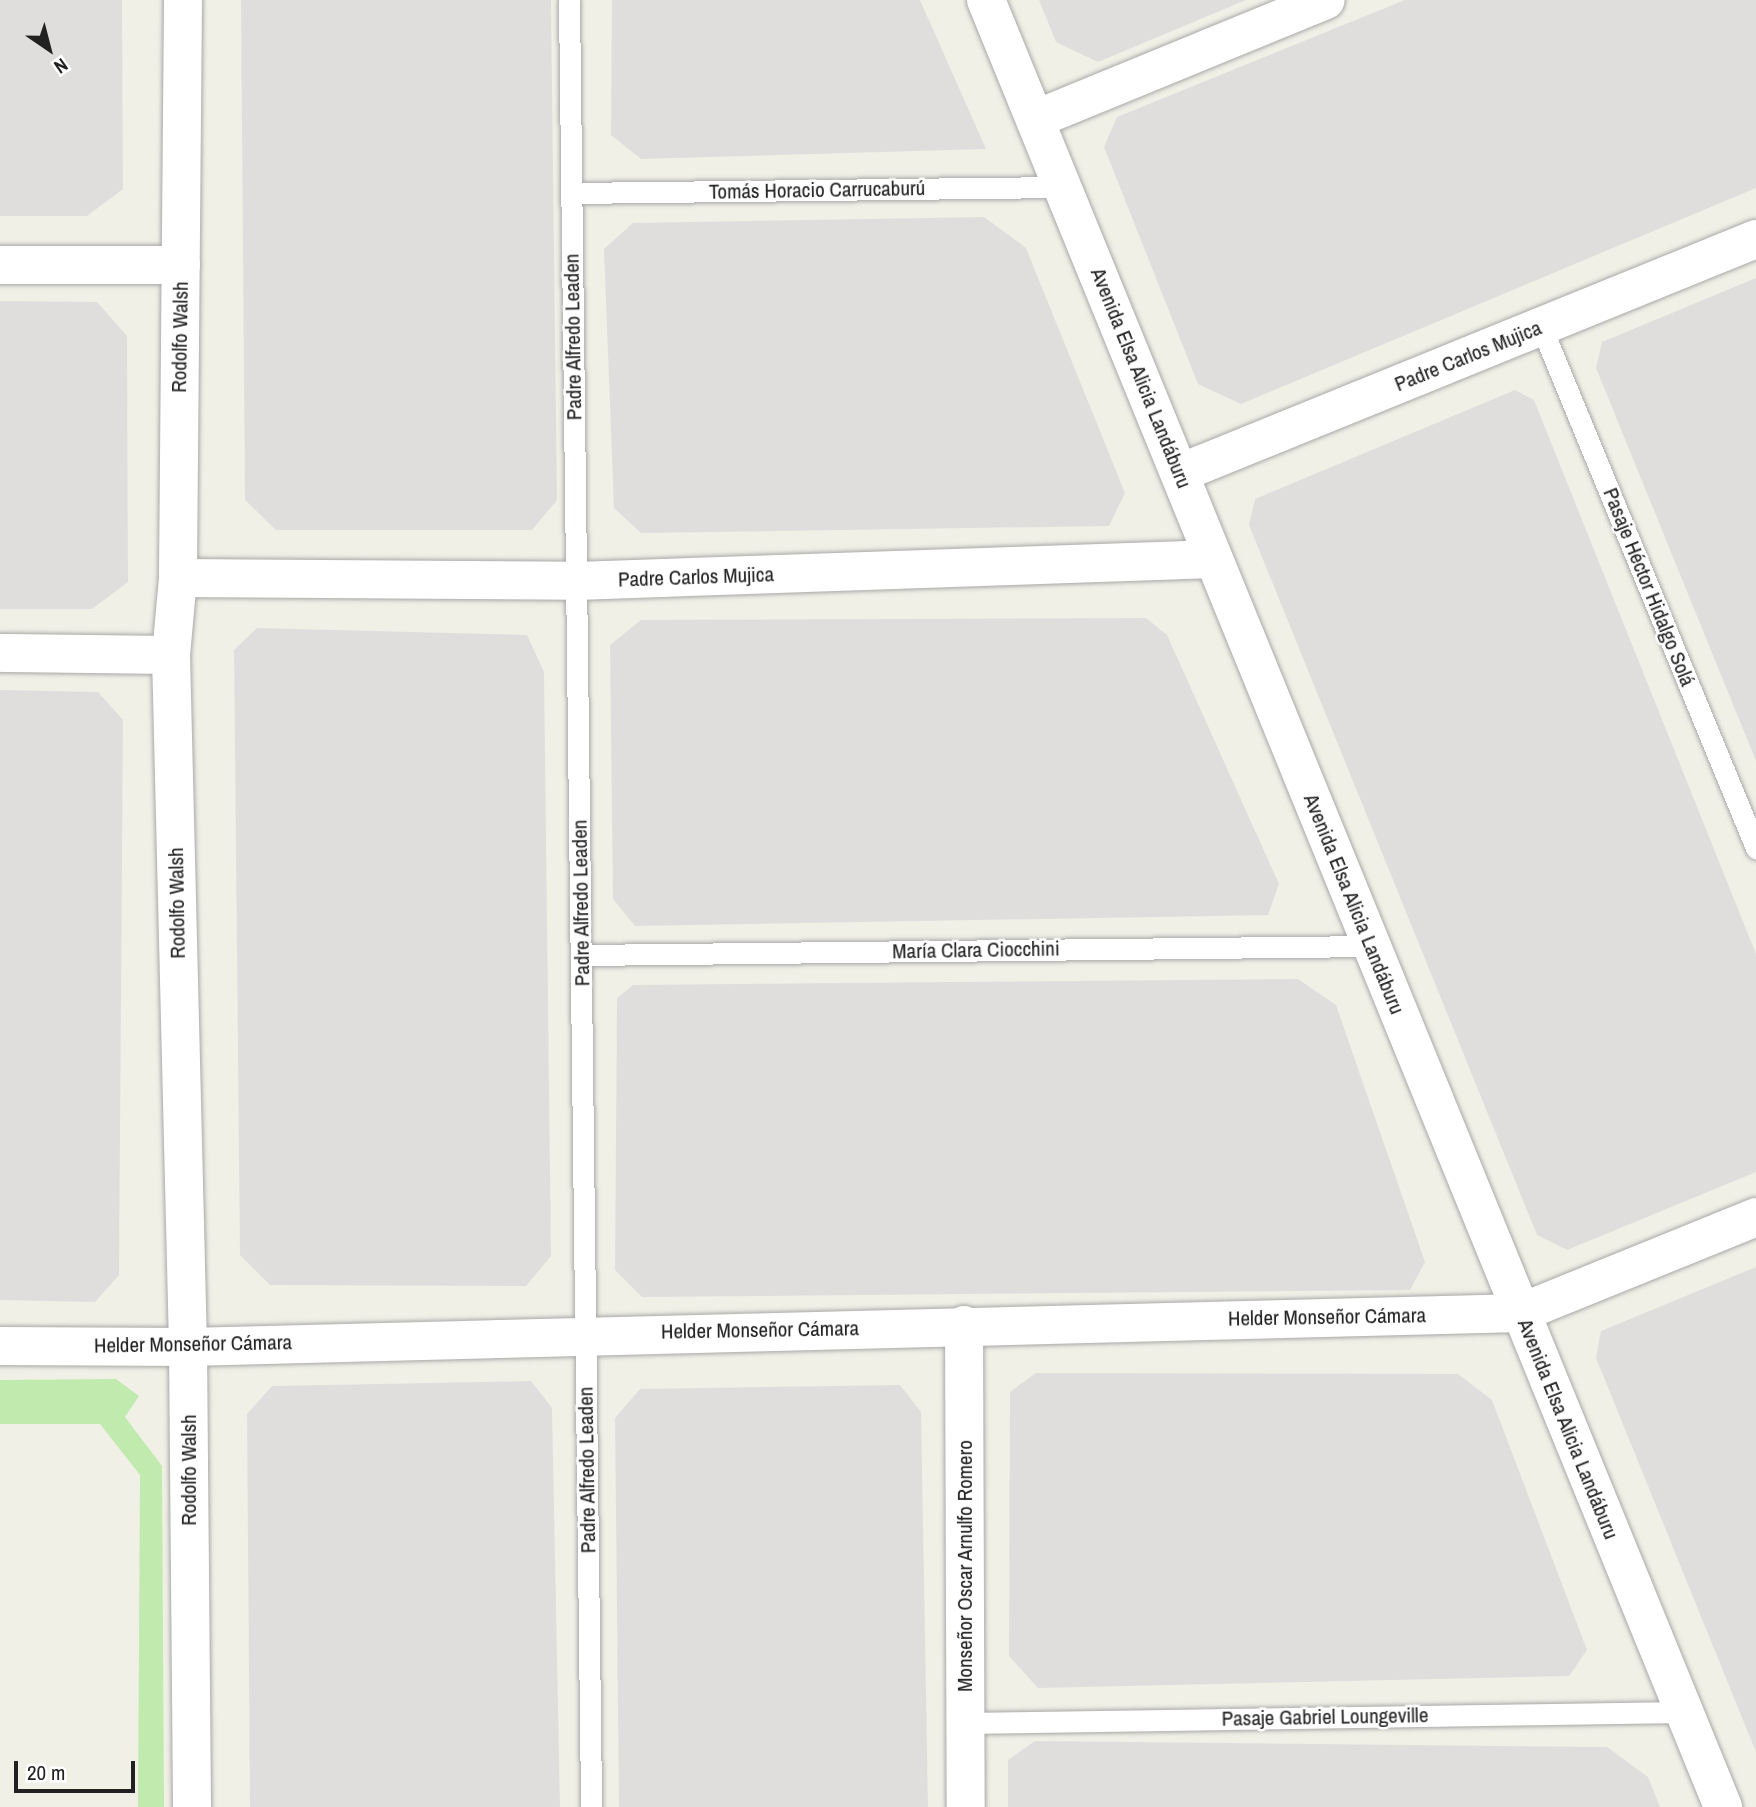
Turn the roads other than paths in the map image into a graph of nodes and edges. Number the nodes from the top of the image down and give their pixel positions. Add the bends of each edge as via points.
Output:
1 (183, 0) edge
2 (569, 0) edge
3 (986, 0) edge
4 (1326, 0) edge
5 (1036, 119) junction
6 (1063, 187) junction
7 (571, 193) junction
8 (1756, 239) edge
9 (0, 265) edge
10 (181, 265) junction
11 (1541, 326) junction
12 (1180, 473) junction
13 (1214, 559) junction
14 (178, 579) junction
15 (576, 581) junction
16 (0, 653) edge
17 (171, 655) junction
18 (1756, 848) edge
19 (1371, 946) junction
20 (582, 955) junction
21 (1756, 1217) edge
22 (1520, 1313) junction
23 (964, 1325) junction
24 (586, 1334) junction
25 (0, 1346) edge
26 (188, 1347) junction
27 (1684, 1712) junction
28 (965, 1723) junction
29 (191, 1807) edge
30 (591, 1807) edge
31 (965, 1807) edge
32 (1724, 1807) edge

1 - 10 street, Rodolfo Walsh
2 - 7 lane, Padre Alfredo Leaden
3 - 5 street, Avenida Elsa Alicia Landáburu
4 - 5 street
5 - 6 street, Avenida Elsa Alicia Landáburu
6 - 7 lane, Tomás Horacio Carrucaburú
6 - 12 street, Avenida Elsa Alicia Landáburu
7 - 15 lane, Padre Alfredo Leaden
8 - 11 street, Padre Carlos Mujica
9 - 10 street
10 - 14 street, Rodolfo Walsh
11 - 12 street, Padre Carlos Mujica
11 - 18 lane, Pasaje Héctor Hidalgo Solá
12 - 13 street, Avenida Elsa Alicia Landáburu
13 - 15 street, Padre Carlos Mujica
13 - 19 street, Avenida Elsa Alicia Landáburu
14 - 15 street, Padre Carlos Mujica
14 - 17 street, Rodolfo Walsh
15 - 20 lane, Padre Alfredo Leaden
16 - 17 street
17 - 26 street, Rodolfo Walsh
19 - 20 lane, María Clara Ciocchini
19 - 22 street, Avenida Elsa Alicia Landáburu
20 - 24 lane, Padre Alfredo Leaden
21 - 22 street
22 - 23 street, Helder Monseñor Cámara
22 - 27 street, Avenida Elsa Alicia Landáburu
23 - 24 street, Helder Monseñor Cámara
23 - 28 street, Monseñor Oscar Arnulfo Romero
24 - 26 street, Helder Monseñor Cámara
24 - 30 lane, Padre Alfredo Leaden
25 - 26 street, Helder Monseñor Cámara
26 - 29 street, Rodolfo Walsh
27 - 28 lane, Pasaje Gabriel Loungeville
27 - 32 street, Avenida Elsa Alicia Landáburu
28 - 31 street, Monseñor Oscar Arnulfo Romero

